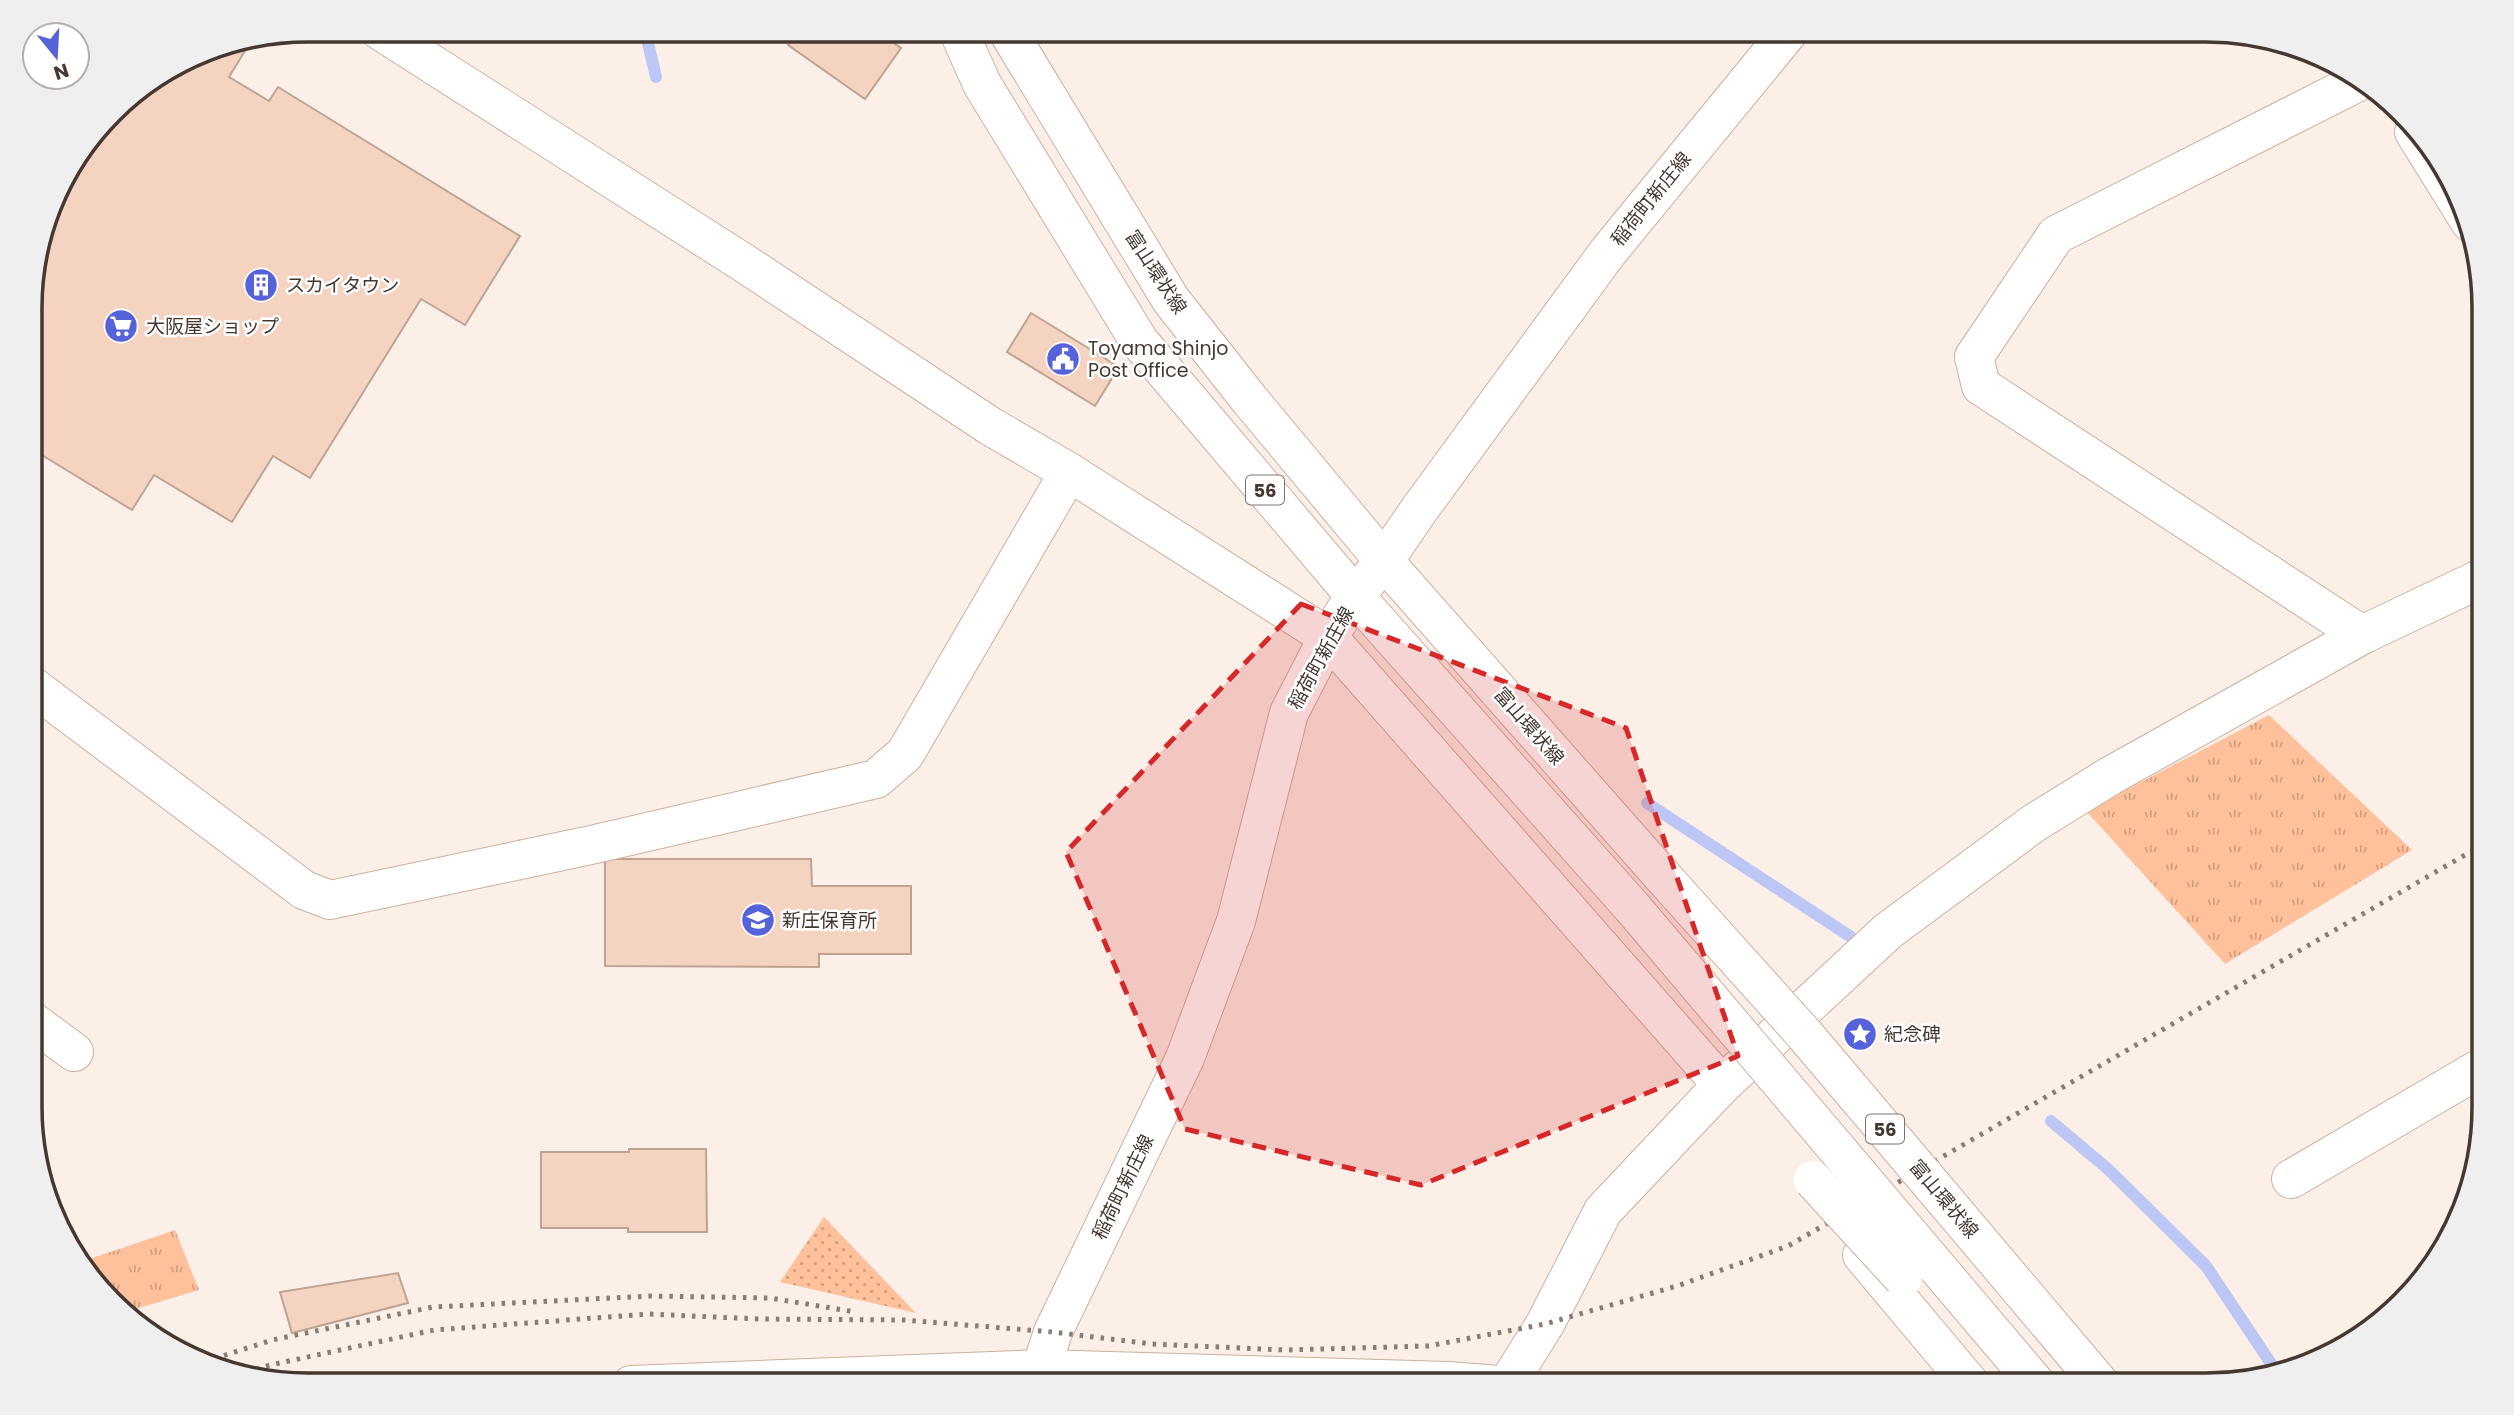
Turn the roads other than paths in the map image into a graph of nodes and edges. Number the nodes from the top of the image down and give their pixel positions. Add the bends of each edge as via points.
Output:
1 (398, 42) edge
2 (963, 42) edge
3 (1014, 42) edge
4 (1780, 42) edge
5 (2351, 85) edge
6 (1069, 472) junction
7 (1384, 561) junction
8 (2472, 583) edge
9 (1355, 596) junction
10 (2362, 635) junction
11 (1328, 637) junction
12 (42, 694) edge
13 (42, 1028) edge
14 (74, 1052) dead end
15 (2472, 1073) edge
16 (1722, 1085) junction
17 (2291, 1179) dead end
18 (1813, 1180) dead end
19 (1855, 1246) dead end
20 (1903, 1278) dead end
21 (1038, 1373) edge
22 (1514, 1373) edge
23 (1961, 1373) edge
24 (2027, 1373) edge
25 (2091, 1373) edge

1 - 6 street via 990,426
2 - 9 street, 56 via 982,84 1139,341
3 - 7 street, 富山環状線 / 56 via 1171,300
4 - 7 street, 稲荷町新庄線 via 1608,252
5 - 10 street via 2056,235 1974,357 1981,386
6 - 11 street
6 - 12 street via 905,754 876,779 591,845 330,900 304,890
7 - 9 street, 稲荷町新庄線
7 - 25 street, 富山環状線 / 56, bridge via 1805,1035
8 - 10 street
9 - 11 street, 稲荷町新庄線
9 - 24 street, 56, bridge via 1632,907
10 - 16 street via 2034,823 1888,931
11 - 16 street
11 - 21 street, 稲荷町新庄線 via 1289,713 1236,921 1185,1058
13 - 14 street
15 - 17 street
16 - 22 street via 1603,1211
18 - 20 street, bridge
19 - 23 street

